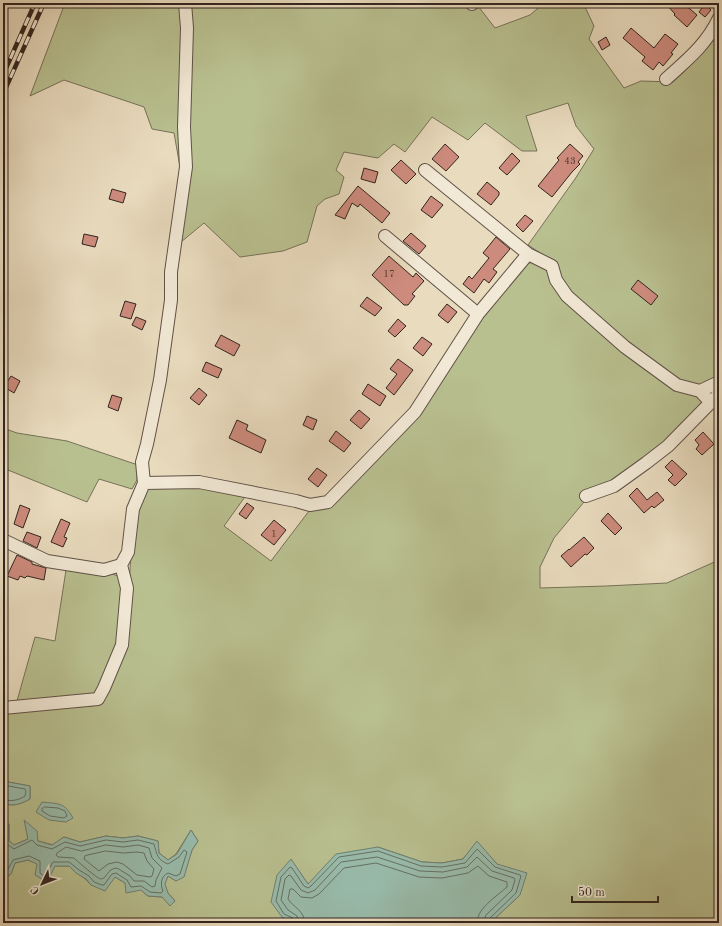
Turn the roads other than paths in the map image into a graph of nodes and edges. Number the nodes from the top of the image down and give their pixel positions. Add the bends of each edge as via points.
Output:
1 (185, 3) edge
2 (719, 18) edge
3 (666, 79) dead end
4 (425, 170) dead end
5 (385, 236) dead end
6 (528, 254) junction
7 (478, 314) junction
8 (719, 382) edge
9 (700, 391) junction
10 (715, 398) edge
11 (144, 483) junction
12 (586, 496) dead end
13 (3, 540) edge
14 (121, 565) junction
15 (3, 708) edge

1 - 11 street via 186,167 167,331 142,462
2 - 3 street via 711,33 694,53
4 - 6 street
5 - 7 street
6 - 7 street
6 - 9 street via 552,266 556,280 567,296 626,347 677,385
7 - 11 street via 415,412 328,502 310,505 296,500 199,482
8 - 9 street
9 - 10 street
10 - 12 street via 668,446 646,463 614,486
11 - 14 street via 133,509 128,552
13 - 14 street via 47,561 104,570
14 - 15 street via 127,588 122,645 98,699

